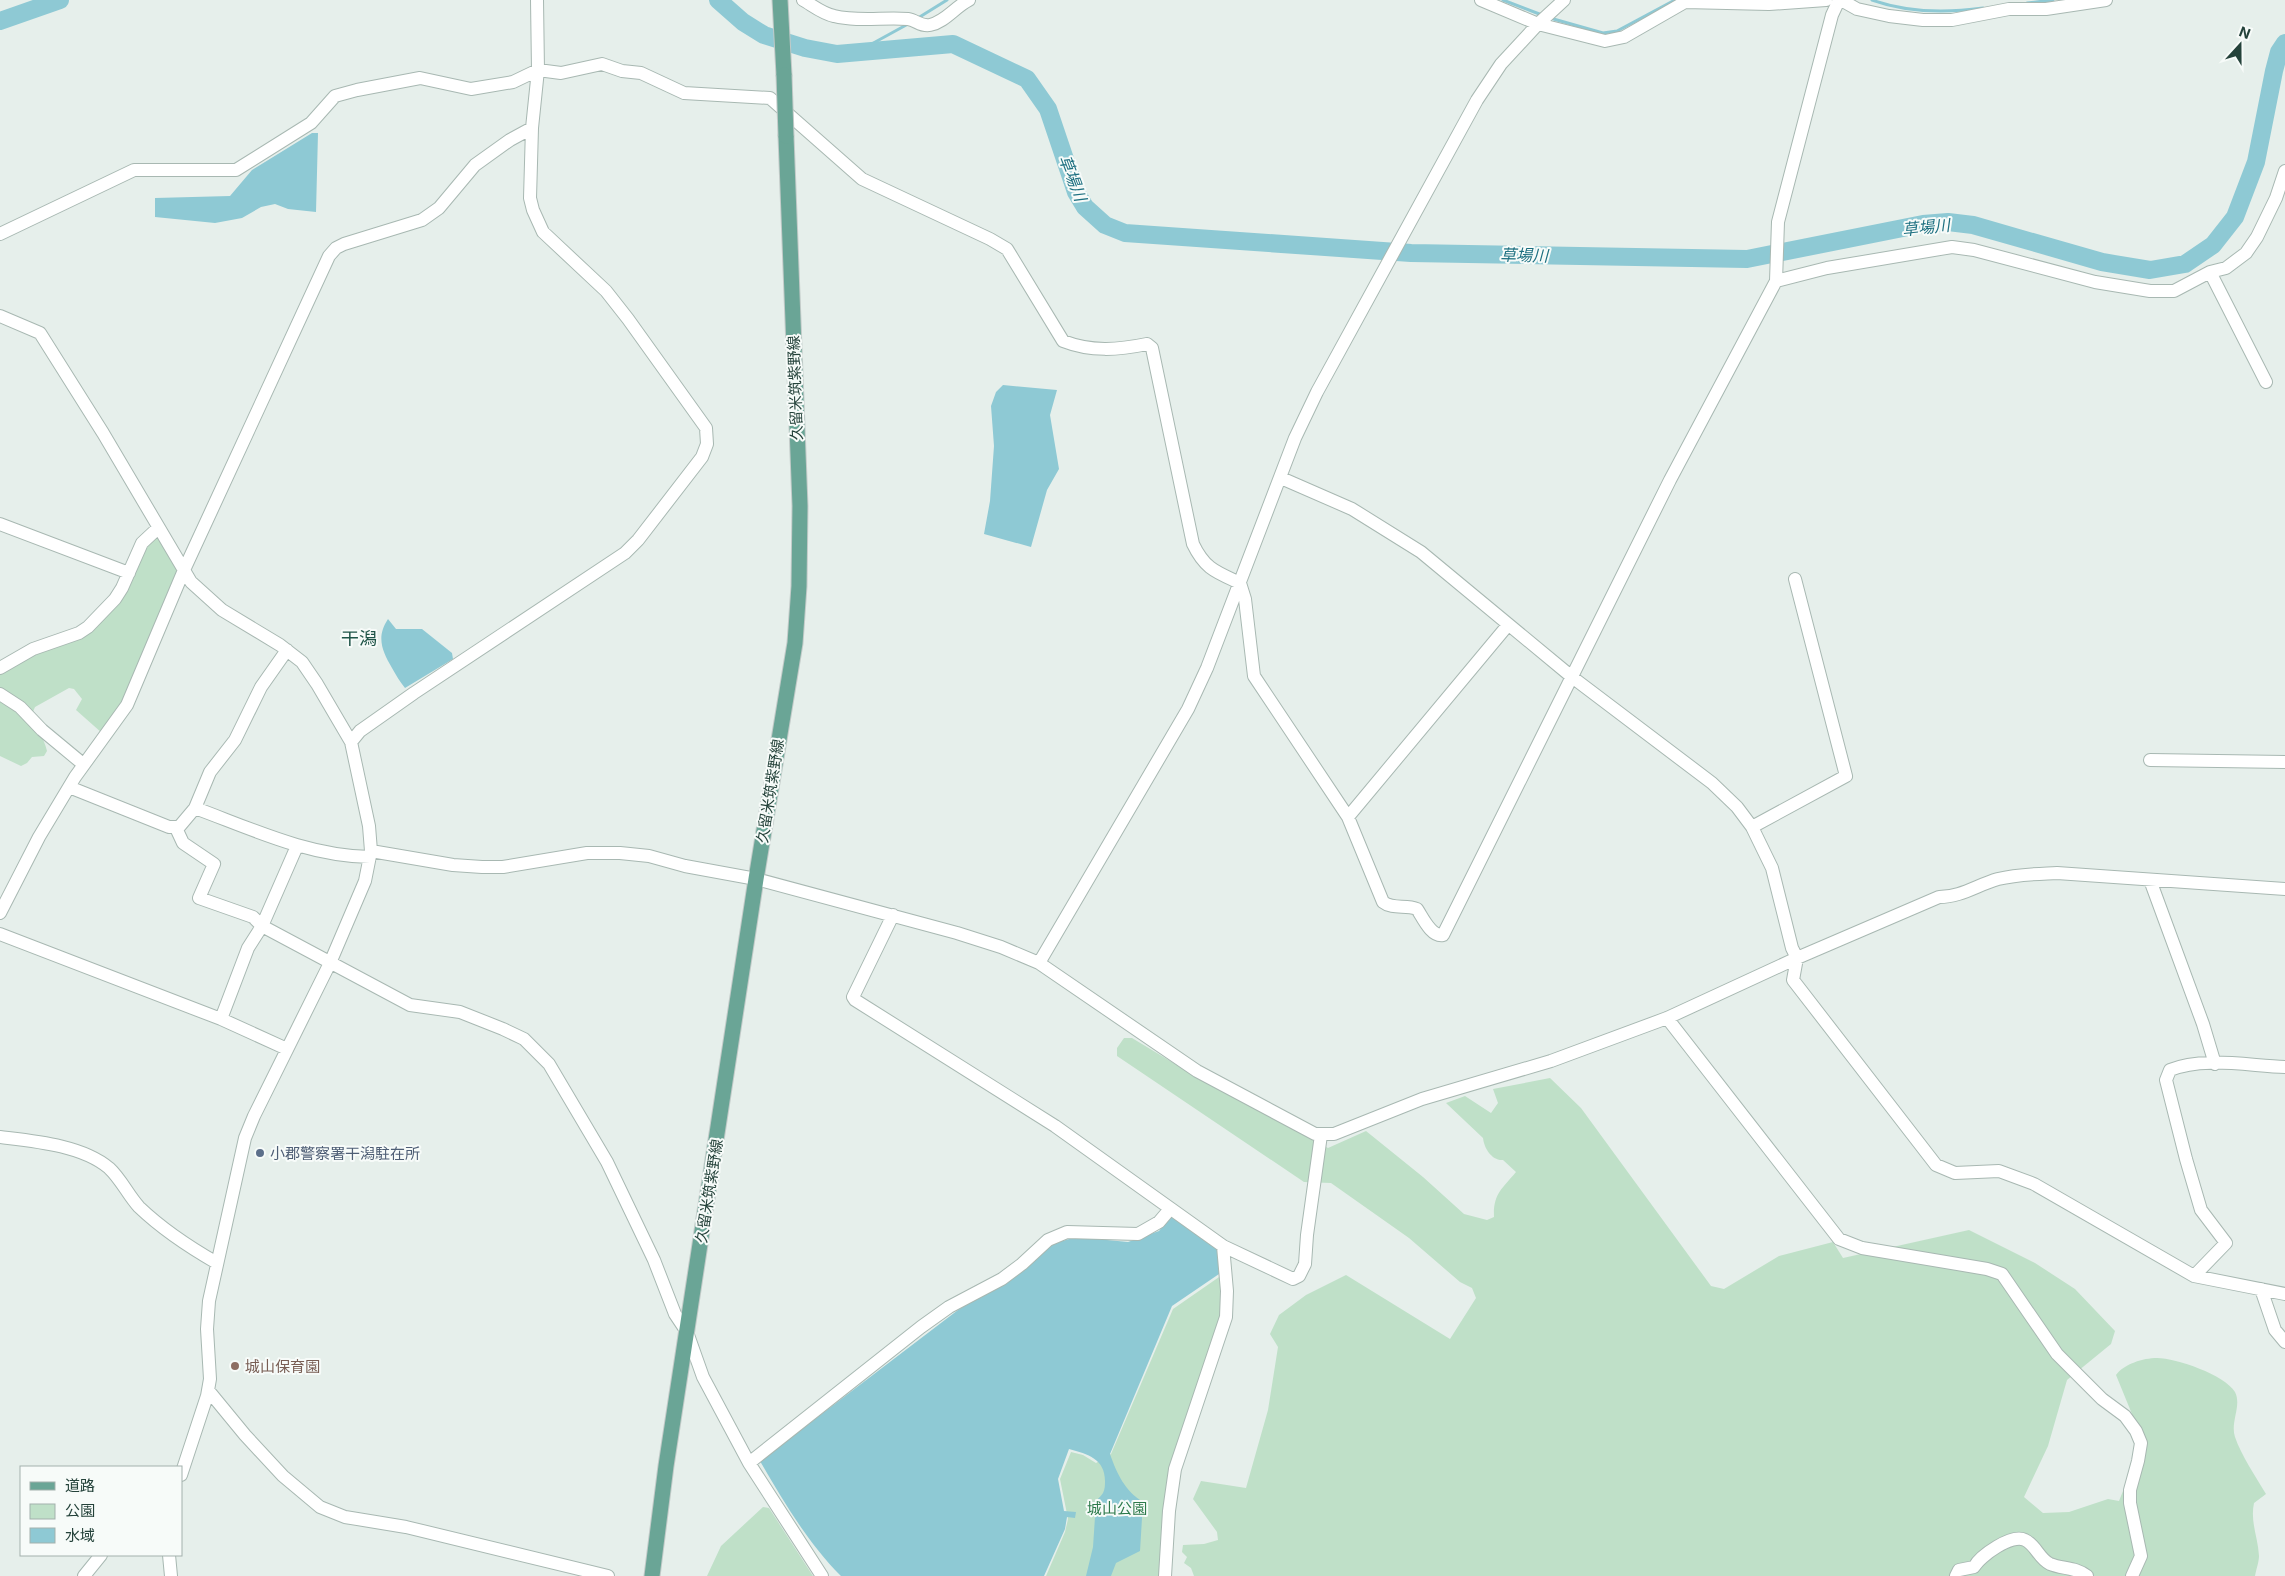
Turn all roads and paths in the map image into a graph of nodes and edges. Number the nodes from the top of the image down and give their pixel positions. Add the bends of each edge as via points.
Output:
1 (537, 0) edge
2 (780, 0) edge
3 (803, 0) edge
4 (969, 0) edge
5 (1564, 0) edge
6 (1826, 0) edge
7 (1840, 0) edge
8 (2106, 0) edge
9 (1487, 1) edge
10 (1538, 24) junction
11 (538, 70) junction
12 (532, 128) junction
13 (2285, 171) edge
14 (0, 234) edge
15 (2210, 272) junction
16 (1776, 281) junction
17 (0, 316) edge
18 (2266, 382) dead end
19 (1281, 478) junction
20 (0, 524) edge
21 (157, 529) junction
22 (184, 570) junction
23 (129, 573) junction
24 (1795, 578) dead end
25 (1240, 582) junction
26 (1508, 624) junction
27 (286, 650) junction
28 (0, 668) edge
29 (1572, 678) junction
30 (0, 694) edge
31 (351, 742) junction
32 (2150, 760) dead end
33 (2285, 762) edge
34 (83, 764) junction
35 (68, 788) junction
36 (195, 808) junction
37 (1348, 817) junction
38 (1752, 827) junction
39 (176, 828) junction
40 (297, 846) junction
41 (371, 854) junction
42 (756, 879) junction
43 (2150, 880) junction
44 (2285, 889) edge
45 (0, 913) edge
46 (893, 915) junction
47 (262, 926) junction
48 (0, 934) edge
49 (1796, 958) junction
50 (330, 963) junction
51 (1038, 963) junction
52 (1667, 1018) junction
53 (221, 1019) junction
54 (287, 1049) junction
55 (2215, 1064) junction
56 (2285, 1068) edge
57 (1321, 1135) junction
58 (0, 1137) edge
59 (1170, 1209) junction
60 (1223, 1246) junction
61 (217, 1263) junction
62 (2194, 1276) junction
63 (2261, 1289) junction
64 (2285, 1294) edge
65 (687, 1332) junction
66 (2285, 1342) edge
67 (208, 1390) junction
68 (749, 1463) junction
69 (182, 1472) edge
70 (100, 1556) edge
71 (169, 1556) edge
72 (84, 1576) edge
73 (171, 1576) edge
74 (608, 1576) edge
75 (652, 1576) edge
76 (822, 1576) edge
77 (1165, 1576) edge
78 (1956, 1576) edge
79 (2087, 1576) edge
80 (2132, 1576) edge

1 - 11 street
2 - 42 main road, 久留米筑紫野線, bridge via 800,506 799,586 795,643
3 - 4 street via 832,16 910,19 923,25 943,19
5 - 10 street
6 - 10 street via 1770,4 1685,2 1624,37 1605,41
7 - 8 street via 1856,9 1932,20
7 - 16 street via 1832,15 1778,222
9 - 10 street
10 - 19 street via 1501,64 1477,100 1317,392 1294,438
11 - 12 street
11 - 14 street via 513,82 471,88 420,78 335,96 311,123 236,170 134,170
11 - 25 street via 561,73 602,64 641,73 684,93 770,98 862,179 1006,249 1063,341 1115,350 1147,344 1152,348 1194,544 1200,559 1211,569
12 - 22 street via 476,165 439,208 422,220 344,244 329,256
12 - 31 street via 530,198 543,232 606,291 628,319 706,428 707,444 697,464 625,553 414,693
13 - 15 street via 2276,198 2246,252 2226,268
15 - 16 street via 2174,291 2150,291 2095,282 1952,247 1827,268
15 - 18 street
16 - 29 street via 1670,480
17 - 21 street via 40,333
19 - 25 street
19 - 26 street via 1352,510 1420,552
20 - 23 street
21 - 22 street
21 - 23 street via 142,544
22 - 27 street via 190,582 222,610
22 - 34 street via 127,705
23 - 28 street via 115,600 88,627
24 - 38 street via 1846,776
25 - 37 street via 1254,676
25 - 51 street via 1188,709
26 - 29 street
26 - 37 street
27 - 31 street via 302,662
27 - 36 street via 261,687 235,740 210,772
29 - 37 street via 1440,936 1434,934 1417,909 1392,907 1383,902
29 - 38 street via 1712,784 1737,807
30 - 34 street via 20,706 42,730
31 - 41 street via 368,818
32 - 33 street
34 - 35 street
35 - 39 street
35 - 45 street
36 - 39 street
36 - 40 street
38 - 49 street via 1772,868
39 - 47 street via 183,843 214,864 200,898 253,917
40 - 41 street via 346,856
40 - 47 street
41 - 42 street via 452,865 503,867 588,853 620,853
41 - 50 street via 365,881
42 - 46 street
42 - 65 main road, 久留米筑紫野線
43 - 44 street
43 - 49 street via 2057,873 2022,874 1998,879 1953,897 1938,897
43 - 55 street via 2204,1024
46 - 51 street via 976,939
46 - 59 street via 855,1000 1055,1126
47 - 50 street
47 - 53 street via 248,948
48 - 53 street
49 - 52 street
49 - 62 street via 1793,980 1936,1165 1955,1173 1999,1172 2034,1184
50 - 54 street
50 - 65 street via 410,1005 460,1012 483,1020 524,1039 536,1050 555,1072 607,1162 654,1260 675,1314
51 - 57 street via 1197,1071
52 - 57 street via 1552,1061 1422,1099 1334,1134
52 - 80 street via 1840,1240 1862,1248 2002,1274 2057,1354 2102,1399 2125,1416 2141,1442 2130,1490 2141,1556
53 - 54 street
54 - 61 street via 245,1138
55 - 56 street
55 - 62 street via 2183,1064 2170,1070 2166,1080 2201,1210 2226,1243
57 - 60 street via 1305,1264 1299,1276 1293,1279
58 - 61 street via 51,1144 94,1158 108,1168 138,1206 157,1223
59 - 60 street
59 - 68 street via 1160,1222 1138,1234 1067,1232 1048,1240 1002,1279 921,1327
60 - 77 street via 1226,1317 1175,1469
61 - 67 street via 207,1329
62 - 63 street
63 - 64 street
63 - 66 street via 2275,1330
65 - 68 street via 704,1377
65 - 75 main road, 久留米筑紫野線
67 - 69 street
67 - 74 street via 283,1476 320,1507 345,1517 406,1527
68 - 76 street
70 - 72 street
71 - 73 street
78 - 79 street via 1959,1570 1974,1568 1978,1560 2008,1540 2020,1538 2027,1540 2050,1564

